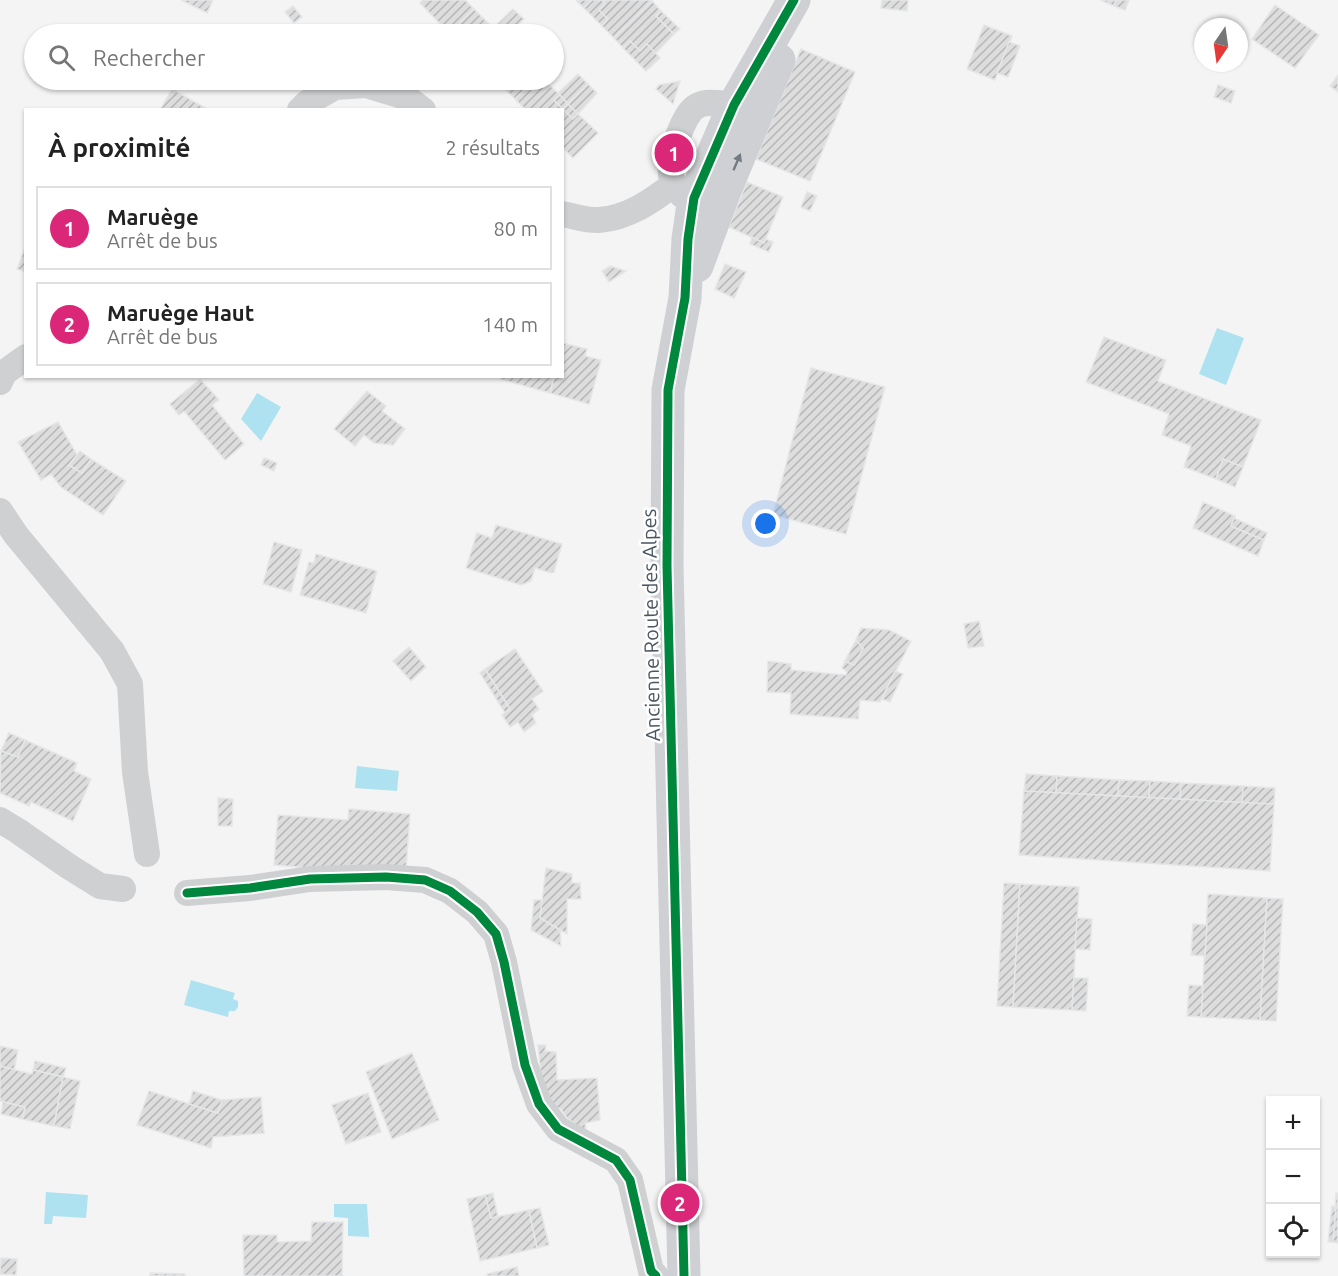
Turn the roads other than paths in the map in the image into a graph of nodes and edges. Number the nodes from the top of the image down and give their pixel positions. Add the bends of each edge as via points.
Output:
1 (795, 0) edge
2 (330, 90) edge
3 (381, 90) edge
4 (302, 108) edge
5 (420, 108) edge
6 (741, 119) junction
7 (697, 192) junction
8 (564, 214) edge
9 (24, 358) edge
10 (0, 382) edge
11 (0, 511) edge
12 (0, 820) edge
13 (147, 854) dead end
14 (123, 889) dead end
15 (187, 893) dead end
16 (656, 1276) edge
17 (684, 1276) edge

1 - 6 main road, Ancienne Route des Alpes
2 - 4 street
3 - 5 street via 406,97
6 - 7 main road, Ancienne Route des Alpes
6 - 7 street via 715,102 696,106 684,121 671,174
7 - 8 street via 651,202 617,217 597,220
7 - 17 main road, Ancienne Route des Alpes via 685,298 668,390 666,514
9 - 10 street via 4,373
11 - 13 street via 16,536 112,651 130,684 135,772
12 - 14 street via 100,886
15 - 16 street via 310,879 386,877 425,880 450,891 477,912 496,934 525,1065 539,1104 558,1129 616,1160 630,1180 651,1271

